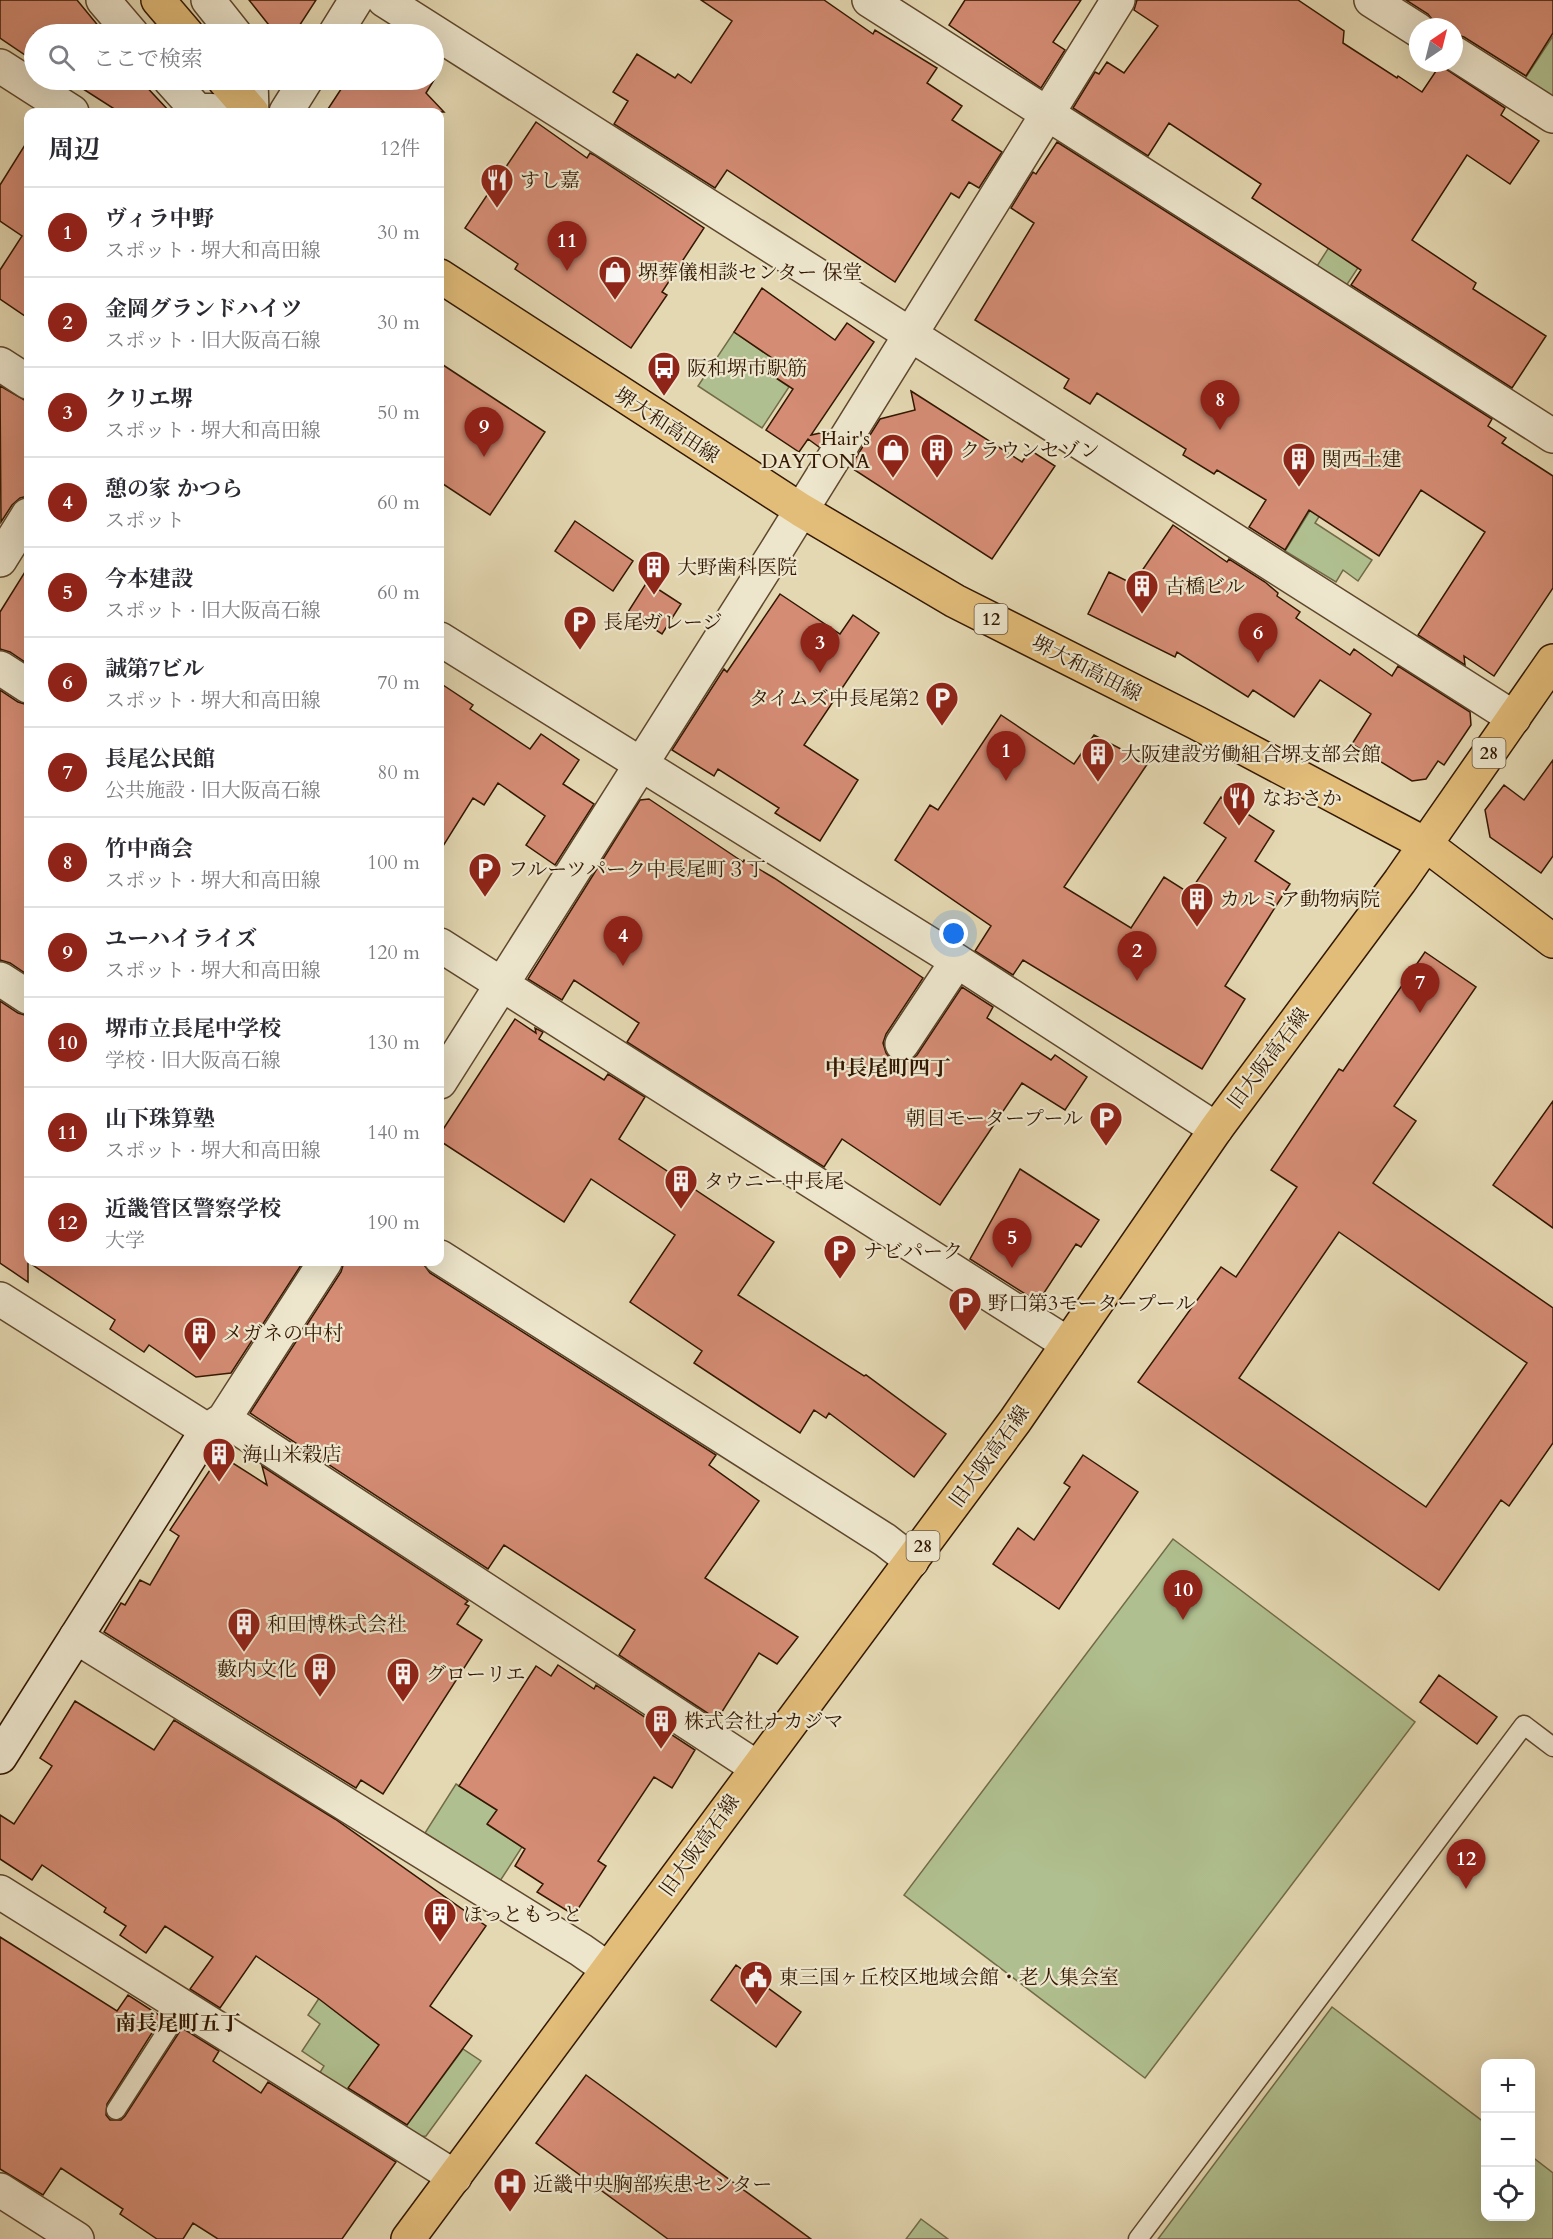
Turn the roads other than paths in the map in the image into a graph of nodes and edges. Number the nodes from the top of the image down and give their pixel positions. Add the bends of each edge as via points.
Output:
1 (103, 0) edge
2 (158, 0) edge
3 (208, 0) edge
4 (356, 0) edge
5 (384, 0) edge
6 (870, 0) edge
7 (1118, 0) edge
8 (1371, 0) edge
9 (123, 24) edge
10 (178, 24) edge
11 (227, 24) edge
12 (341, 24) edge
13 (422, 24) edge
14 (1409, 24) edge
15 (444, 38) edge
16 (1463, 59) edge
17 (0, 66) edge
18 (24, 81) edge
19 (38, 90) edge
20 (179, 90) edge
21 (232, 90) edge
22 (251, 90) edge
23 (300, 90) edge
24 (66, 108) edge
25 (195, 108) edge
26 (248, 108) edge
27 (251, 108) edge
28 (288, 108) edge
29 (1047, 112) junction
30 (1553, 116) edge
31 (444, 279) edge
32 (909, 334) junction
33 (0, 364) edge
34 (24, 379) edge
35 (1553, 436) edge
36 (801, 510) junction
37 (24, 521) edge
38 (0, 560) edge
39 (444, 641) edge
40 (1552, 666) edge
41 (0, 668) edge
42 (24, 683) edge
43 (1514, 718) junction
44 (641, 764) junction
45 (1425, 844) junction
46 (1553, 941) edge
47 (444, 948) edge
48 (957, 961) junction
49 (0, 979) edge
50 (501, 984) junction
51 (24, 994) edge
52 (902, 1044) dead end
53 (444, 1076) edge
54 (1216, 1129) junction
55 (444, 1260) edge
56 (322, 1266) edge
57 (0, 1299) edge
58 (1068, 1344) junction
59 (215, 1425) junction
60 (912, 1561) junction
61 (76, 1637) junction
62 (1553, 1748) edge
63 (0, 1757) edge
64 (756, 1767) junction
65 (0, 1892) edge
66 (608, 1969) junction
67 (183, 2006) junction
68 (116, 2110) dead end
69 (455, 2177) junction
70 (0, 2190) edge
71 (77, 2239) edge
72 (408, 2239) edge
73 (1138, 2239) edge

1 - 9 street
2 - 10 main road
3 - 11 street
4 - 12 street
5 - 13 street
6 - 29 street
7 - 29 street
8 - 14 street
15 - 32 street
16 - 30 street
17 - 18 street
19 - 24 street
20 - 25 street
21 - 26 main road
22 - 27 street
23 - 28 street
29 - 32 street
29 - 35 street
31 - 36 main road, 堺大和高田線 / 12
32 - 36 street
32 - 43 street
33 - 34 street
36 - 44 street
36 - 45 main road, 堺大和高田線 / 12 via 955,601
37 - 38 street
39 - 44 street
40 - 43 main road, 旧大阪高石線 / 28
41 - 42 street
43 - 45 main road, 旧大阪高石線 / 28
44 - 48 street
44 - 50 street
45 - 46 main road, 堺大和高田線 / 12
45 - 54 main road, 旧大阪高石線 / 28
47 - 50 street
48 - 52 street
48 - 54 street
49 - 51 street
50 - 53 street
50 - 58 street
54 - 58 main road, 旧大阪高石線 / 28
55 - 60 street via 885,1540
56 - 59 street
57 - 59 street
58 - 60 main road, 旧大阪高石線 / 28
59 - 61 street
59 - 64 street
60 - 64 main road, 旧大阪高石線 / 28
61 - 63 street
61 - 66 street
62 - 73 lane via 1524,1725
64 - 66 main road, 旧大阪高石線 / 28
65 - 67 street
66 - 69 main road, 旧大阪高石線 / 28
67 - 68 lane
67 - 69 street
69 - 72 main road, 旧大阪高石線 / 28
70 - 71 street

